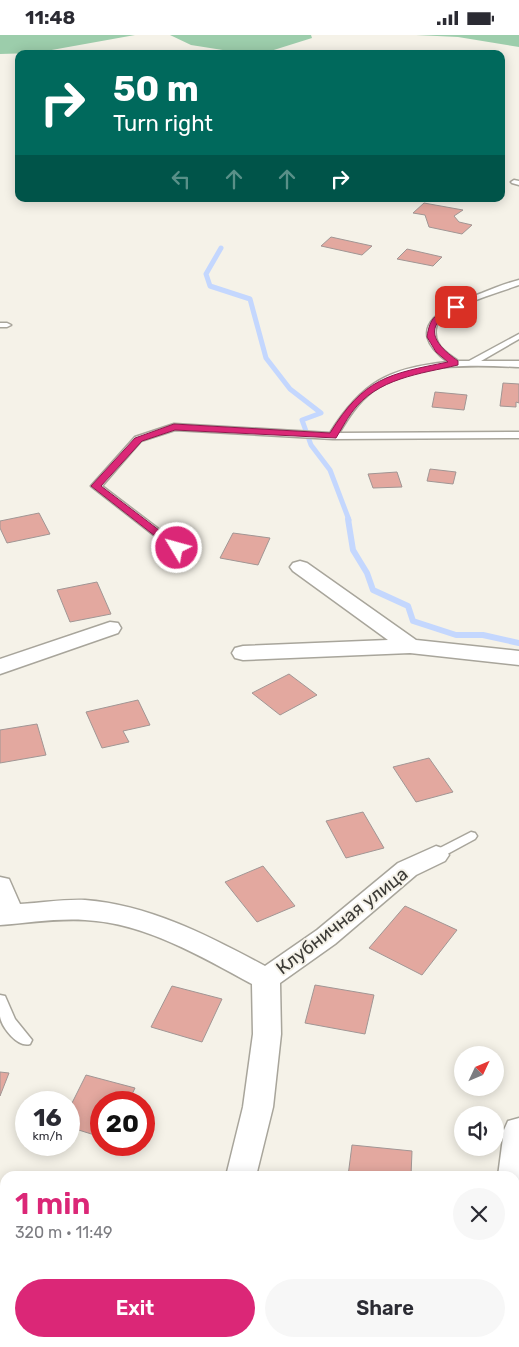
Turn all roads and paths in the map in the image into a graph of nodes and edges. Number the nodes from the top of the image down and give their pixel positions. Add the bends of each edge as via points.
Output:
1 (519, 282) edge
2 (519, 336) edge
3 (472, 362) junction
4 (455, 363) junction
5 (519, 365) edge
6 (519, 435) edge
7 (332, 436) junction
8 (177, 548) dead end
9 (300, 567) dead end
10 (110, 628) dead end
11 (410, 646) junction
12 (243, 653) dead end
13 (519, 658) edge
14 (0, 667) edge
15 (471, 836) dead end
16 (436, 855) joint
17 (0, 886) edge
18 (5, 914) edge
19 (266, 979) junction
20 (0, 1000) edge
21 (25, 1040) dead end
22 (519, 1130) edge
23 (242, 1171) edge
24 (514, 1171) edge

1 - 4 lane via 456,307 433,323 431,337 434,344
2 - 3 lane
3 - 4 lane
3 - 5 lane
4 - 7 lane via 411,372 376,385 349,409
6 - 7 lane
7 - 8 lane via 174,427 138,439 96,486
9 - 11 street
10 - 14 street
11 - 12 street
11 - 13 street
15 - 16 lane
16 - 19 street, Клубничная улица via 407,869 326,937
17 - 18 street
18 - 19 street via 85,910 146,921 210,949
19 - 23 street, Клубничная улица via 267,1034 258,1107
20 - 21 lane via 8,1022
22 - 24 street

